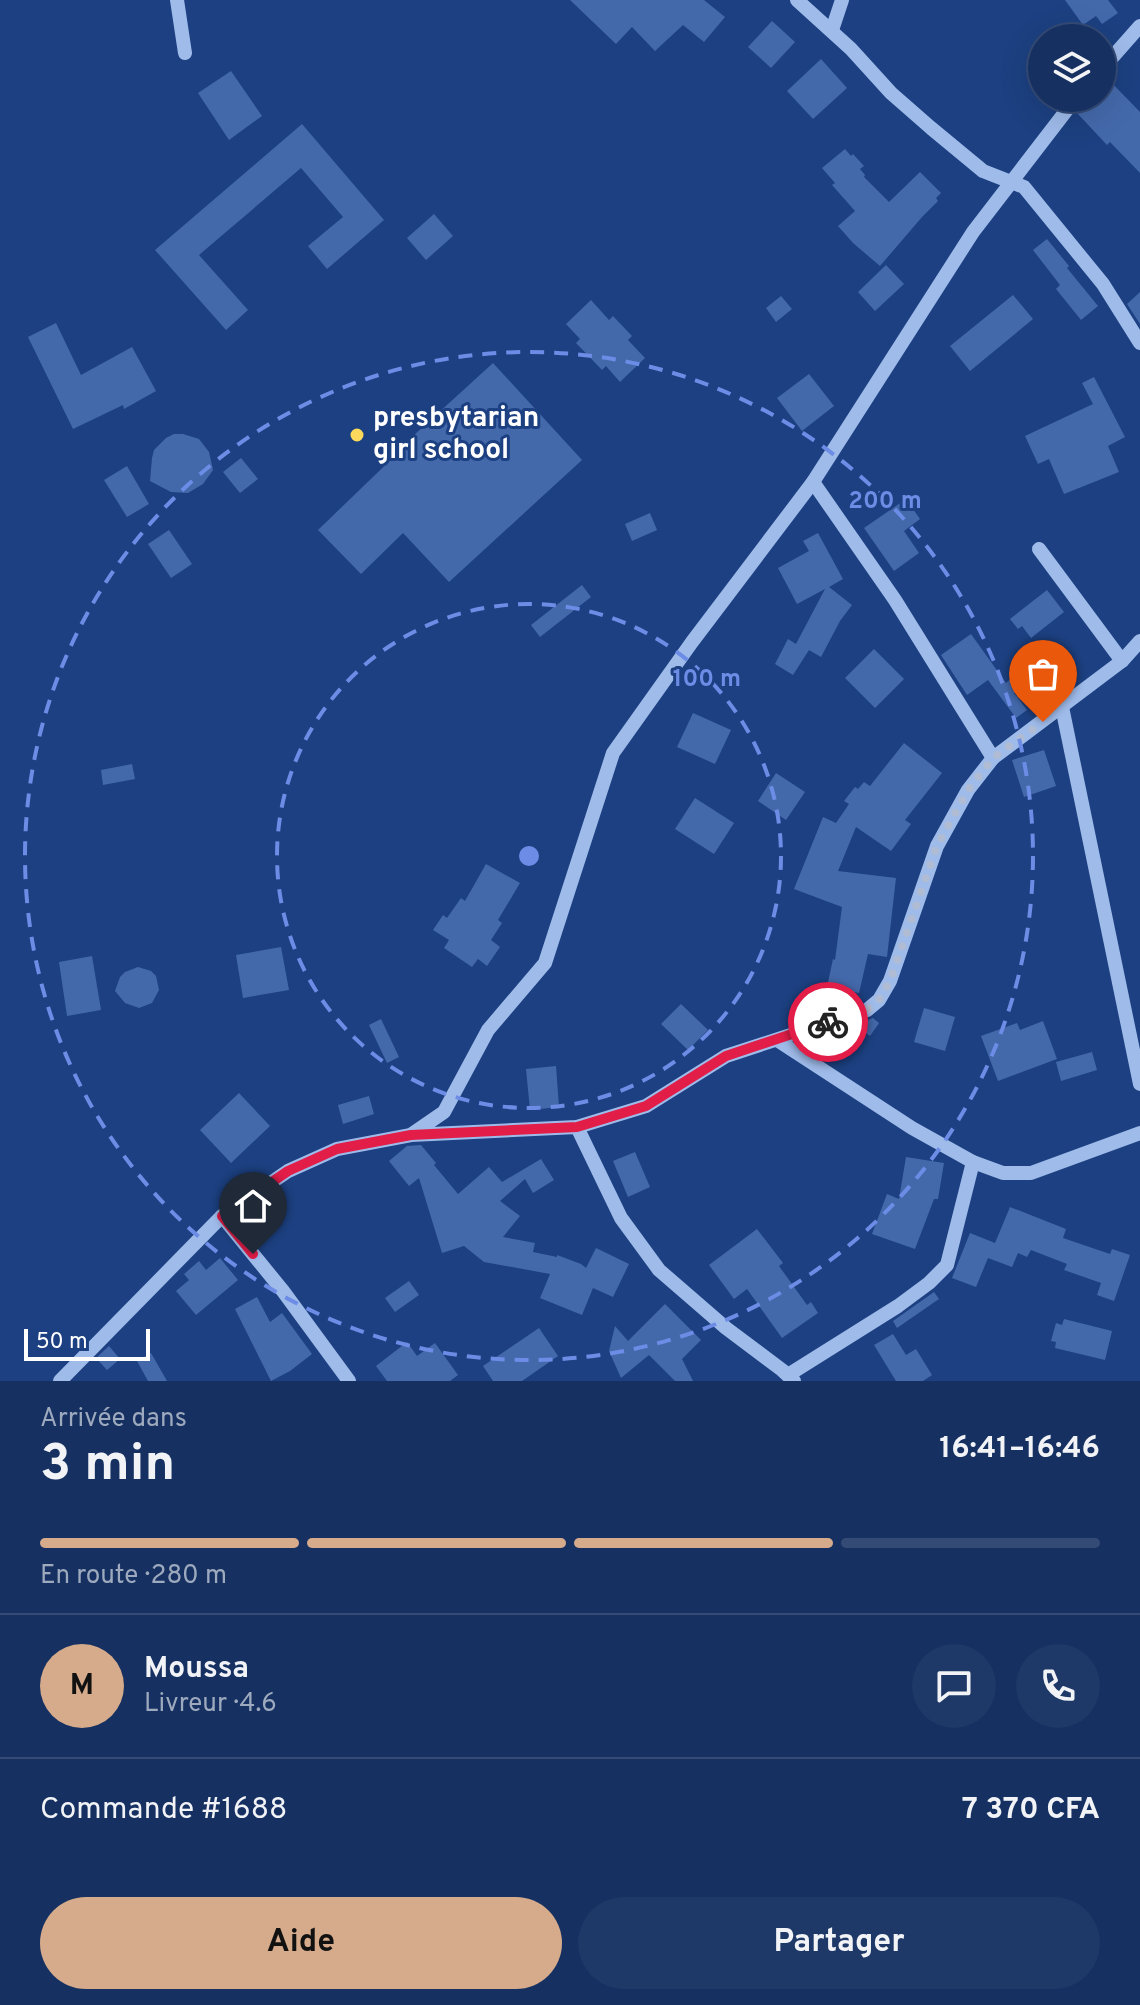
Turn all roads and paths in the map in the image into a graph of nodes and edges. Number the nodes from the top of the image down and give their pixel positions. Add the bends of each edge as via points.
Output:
1 (177, 0) edge
2 (797, 0) edge
3 (842, 0) edge
4 (1140, 26) edge
5 (832, 30) junction
6 (185, 53) dead end
7 (1116, 53) edge
8 (1065, 112) edge
9 (1011, 181) junction
10 (1140, 343) edge
11 (813, 482) junction
12 (1039, 549) dead end
13 (1140, 641) edge
14 (1122, 661) junction
15 (1062, 707) junction
16 (993, 758) junction
17 (777, 1040) junction
18 (1140, 1084) edge
19 (577, 1127) junction
20 (1140, 1133) edge
21 (411, 1135) junction
22 (973, 1162) junction
23 (222, 1216) junction
24 (791, 1378) edge
25 (60, 1381) edge
26 (349, 1381) edge

1 - 6 street
2 - 5 street
3 - 5 street
4 - 7 street
5 - 9 street via 931,128 983,171
8 - 9 street
9 - 10 street via 1024,187 1095,273
9 - 11 street
11 - 16 street via 895,600
11 - 21 street via 613,753 545,963 488,1030 444,1112
12 - 14 street
13 - 14 street
14 - 15 street
15 - 16 street
15 - 18 street
16 - 17 street via 937,846 879,1000 867,1010
17 - 19 street via 726,1056 646,1106
17 - 22 street
19 - 21 street
19 - 24 street via 621,1218 659,1270
20 - 22 street via 1031,1173 1003,1173
21 - 23 street via 337,1149 288,1171
22 - 24 street via 947,1265 898,1306
23 - 25 street
23 - 26 street

